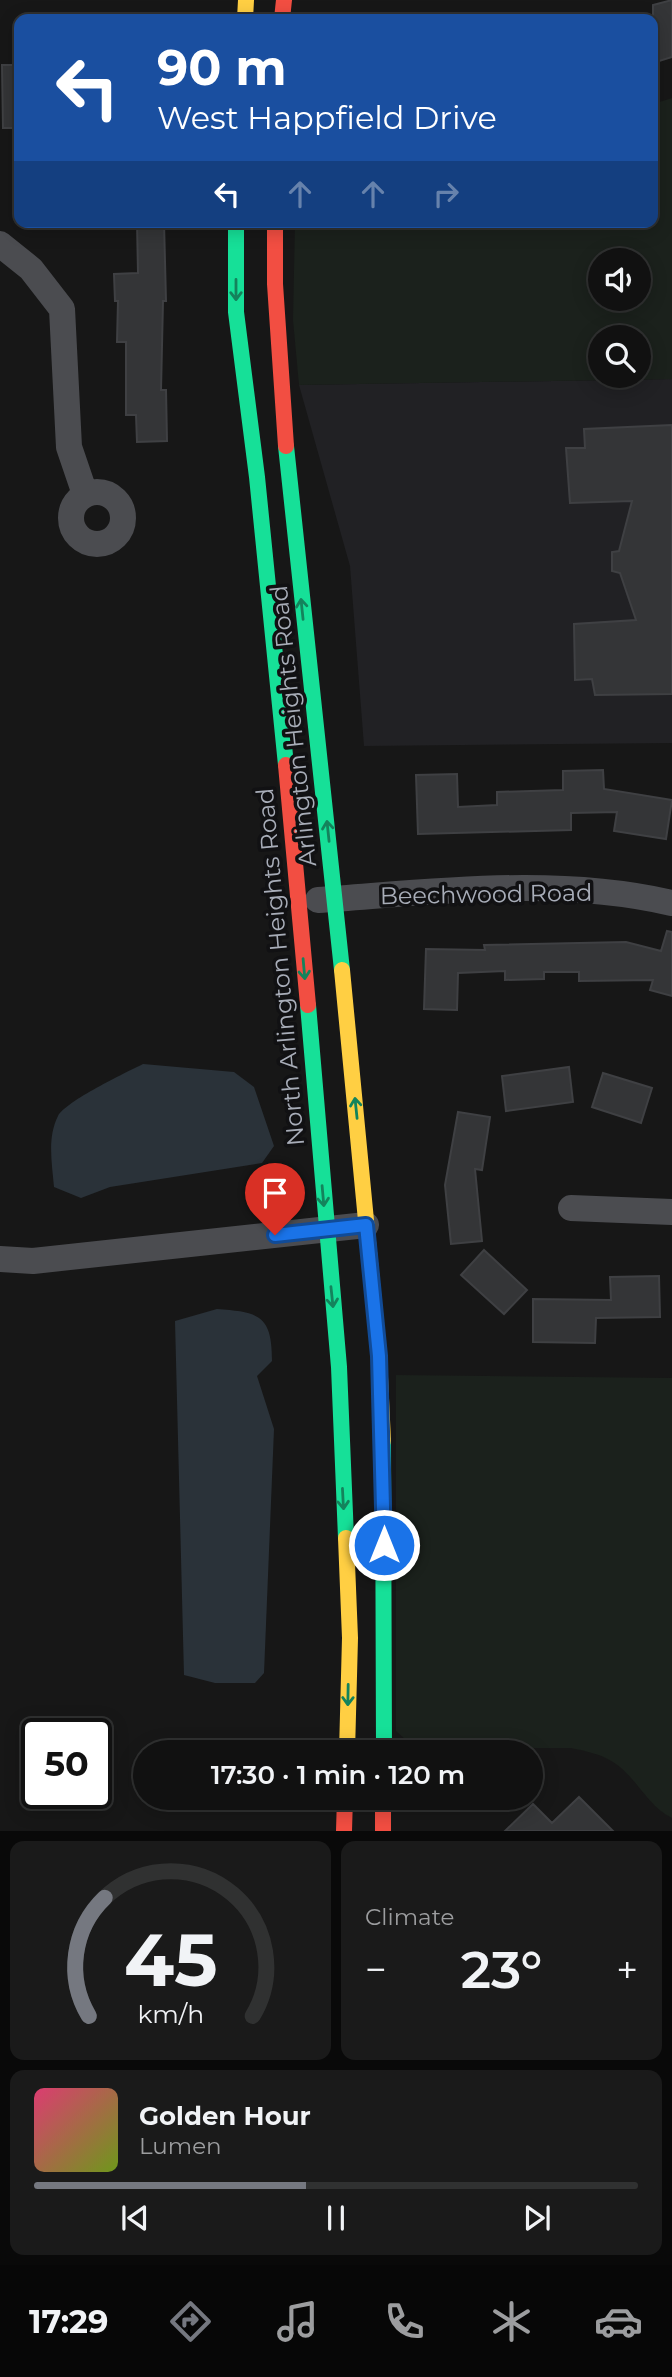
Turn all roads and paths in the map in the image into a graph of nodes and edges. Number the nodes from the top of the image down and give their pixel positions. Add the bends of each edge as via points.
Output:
1 (236, 228) edge
2 (275, 228) edge
3 (0, 244) edge
4 (85, 494) dead end
5 (335, 898) junction
6 (299, 901) junction
7 (672, 903) edge
8 (571, 1208) dead end
9 (672, 1212) edge
10 (366, 1225) junction
11 (326, 1229) junction
12 (0, 1259) edge
13 (346, 1740) edge
14 (384, 1740) edge
15 (345, 1810) edge
16 (383, 1810) edge
17 (344, 1831) edge
18 (383, 1831) edge

1 -> 6 main road, North Arlington Heights Road via 236,312
5 -> 2 main road, Arlington Heights Road via 283,419
3 - 4 street via 32,269 62,309 69,447
5 - 6 street, Beechwood Road
5 - 7 street, Beechwood Road via 577,888
10 -> 5 main road, Arlington Heights Road
6 -> 11 main road, North Arlington Heights Road
8 - 9 street
10 - 11 street
10 - 14 main road via 383,1443
11 - 12 street via 33,1261
11 -> 13 main road, North Arlington Heights Road via 339,1367 350,1638
15 - 17 main road
16 - 18 main road

